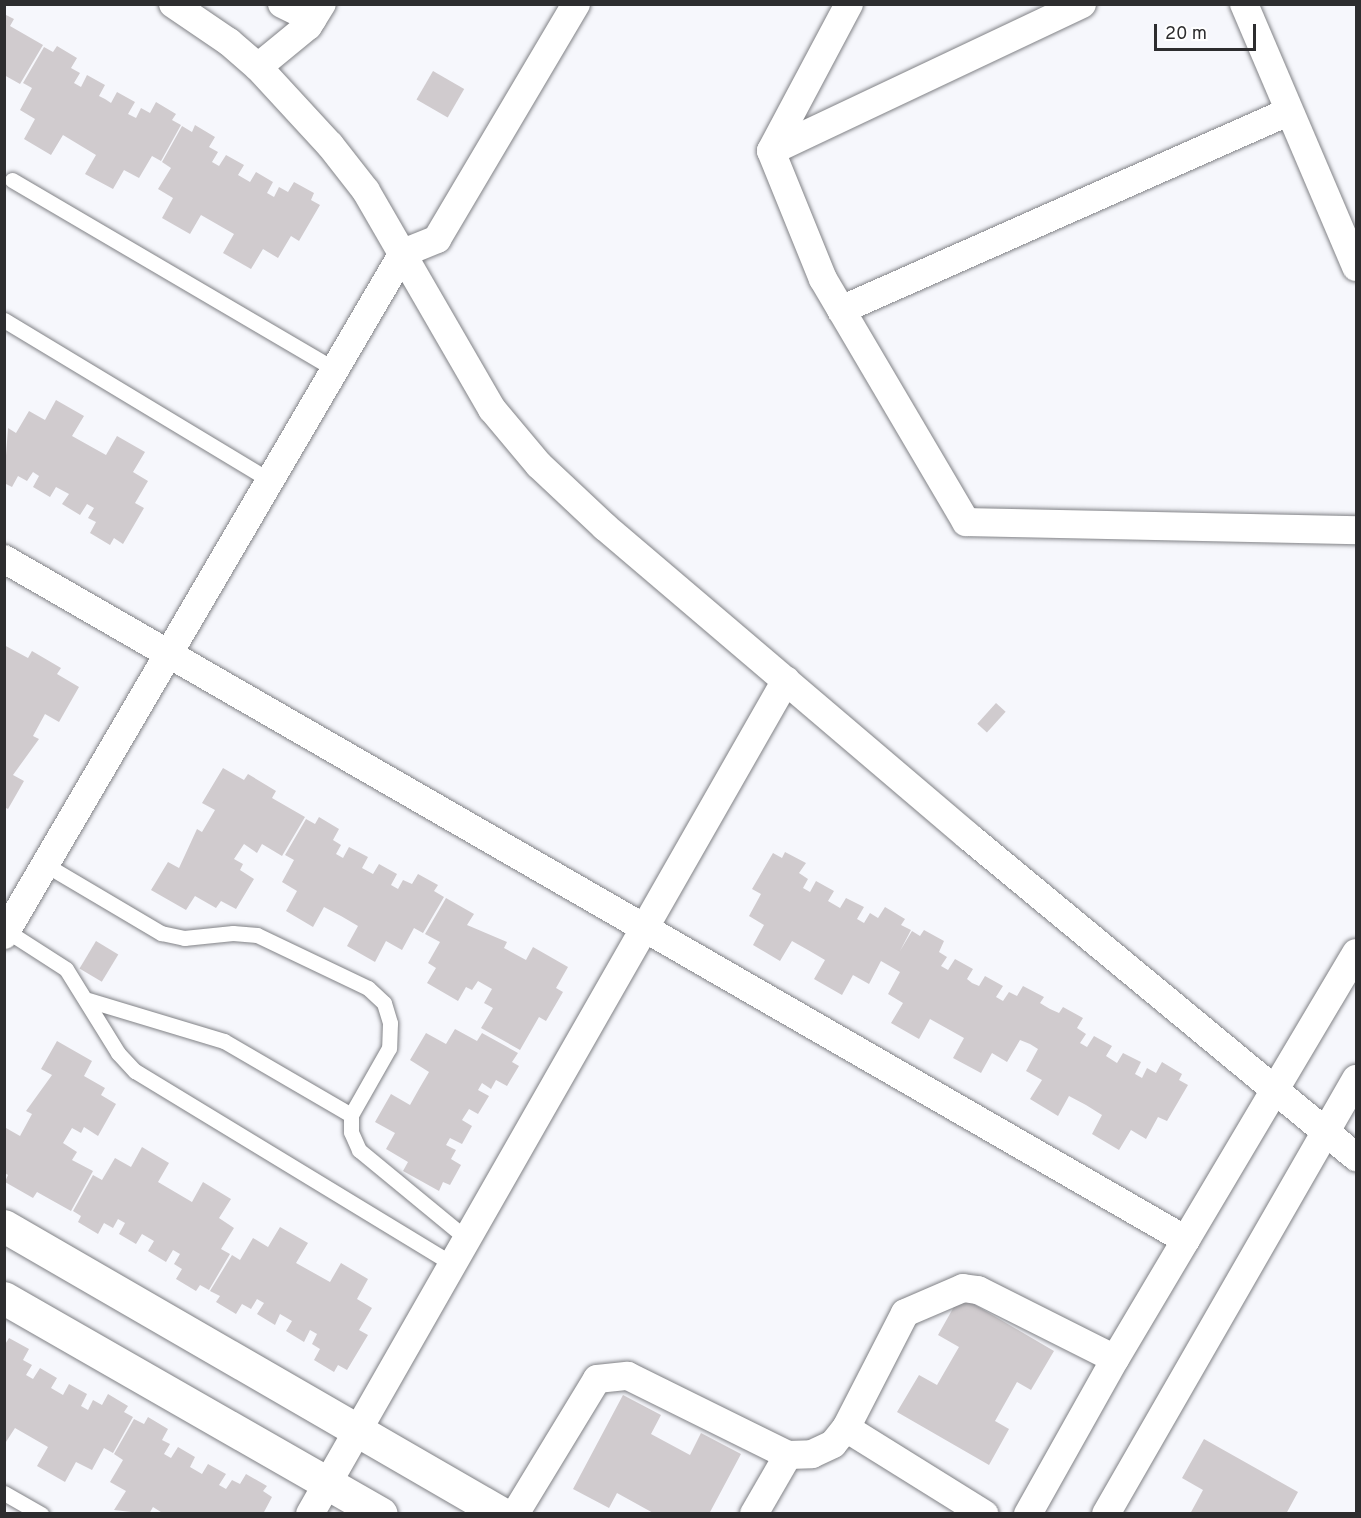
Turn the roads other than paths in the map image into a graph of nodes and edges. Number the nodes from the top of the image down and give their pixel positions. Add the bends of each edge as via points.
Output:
1 (173, 4) edge
2 (282, 4) edge
3 (576, 4) edge
4 (849, 4) edge
5 (1082, 4) edge
6 (1244, 4) edge
7 (317, 12) edge
8 (258, 67) junction
9 (1288, 112) junction
10 (771, 151) junction
11 (12, 180) dead end
12 (403, 254) junction
13 (1356, 267) edge
14 (842, 310) junction
15 (4, 320) edge
16 (336, 370) junction
17 (271, 481) junction
18 (1356, 530) edge
19 (4, 559) edge
20 (171, 653) junction
21 (786, 680) junction
22 (46, 865) junction
23 (646, 925) junction
24 (6, 933) edge
25 (1356, 953) edge
26 (88, 1000) junction
27 (1356, 1079) edge
28 (1274, 1088) junction
29 (351, 1115) junction
30 (1326, 1131) junction
31 (1356, 1156) edge
32 (4, 1226) edge
33 (467, 1239) junction
34 (1186, 1240) junction
35 (453, 1264) junction
36 (4, 1298) edge
37 (1114, 1359) junction
38 (846, 1428) junction
39 (358, 1430) junction
40 (788, 1455) junction
41 (328, 1483) junction
42 (4, 1493) edge
43 (41, 1514) edge
44 (310, 1514) edge
45 (381, 1514) edge
46 (502, 1514) edge
47 (515, 1514) edge
48 (754, 1514) edge
49 (984, 1514) edge
50 (1028, 1514) edge
51 (1106, 1514) edge

1 - 8 street
2 - 7 street
3 - 12 street via 437,239
4 - 10 street
5 - 10 street
6 - 9 street
7 - 8 street
8 - 12 street via 330,145 366,191
9 - 13 street
9 - 14 street
10 - 14 street via 823,279
11 - 16 lane
12 - 16 street
12 - 21 street via 492,409 539,465 605,527
14 - 18 street via 966,522
15 - 17 lane
16 - 17 street
17 - 20 street
19 - 20 street
20 - 22 street
20 - 23 street
21 - 23 street
21 - 28 street
22 - 24 street
22 - 29 lane via 161,933 184,938 257,935 368,987 384,1003 390,1023 389,1048
23 - 33 street
23 - 34 street
24 - 26 lane via 66,969
25 - 28 street
26 - 29 lane via 224,1041
26 - 35 lane via 118,1053 135,1071
27 - 30 street
28 - 30 street
28 - 34 street
29 - 33 lane via 351,1132 359,1150
30 - 31 street
30 - 51 street
32 - 39 street
33 - 35 street
34 - 37 street
35 - 39 street
36 - 41 street
37 - 38 street via 978,1290 963,1288 905,1313
37 - 50 street
38 - 40 street via 833,1444 812,1454
38 - 49 street
39 - 41 street
39 - 46 street
40 - 47 street via 628,1376 597,1378
40 - 48 street
41 - 44 street
41 - 45 street
42 - 43 lane

